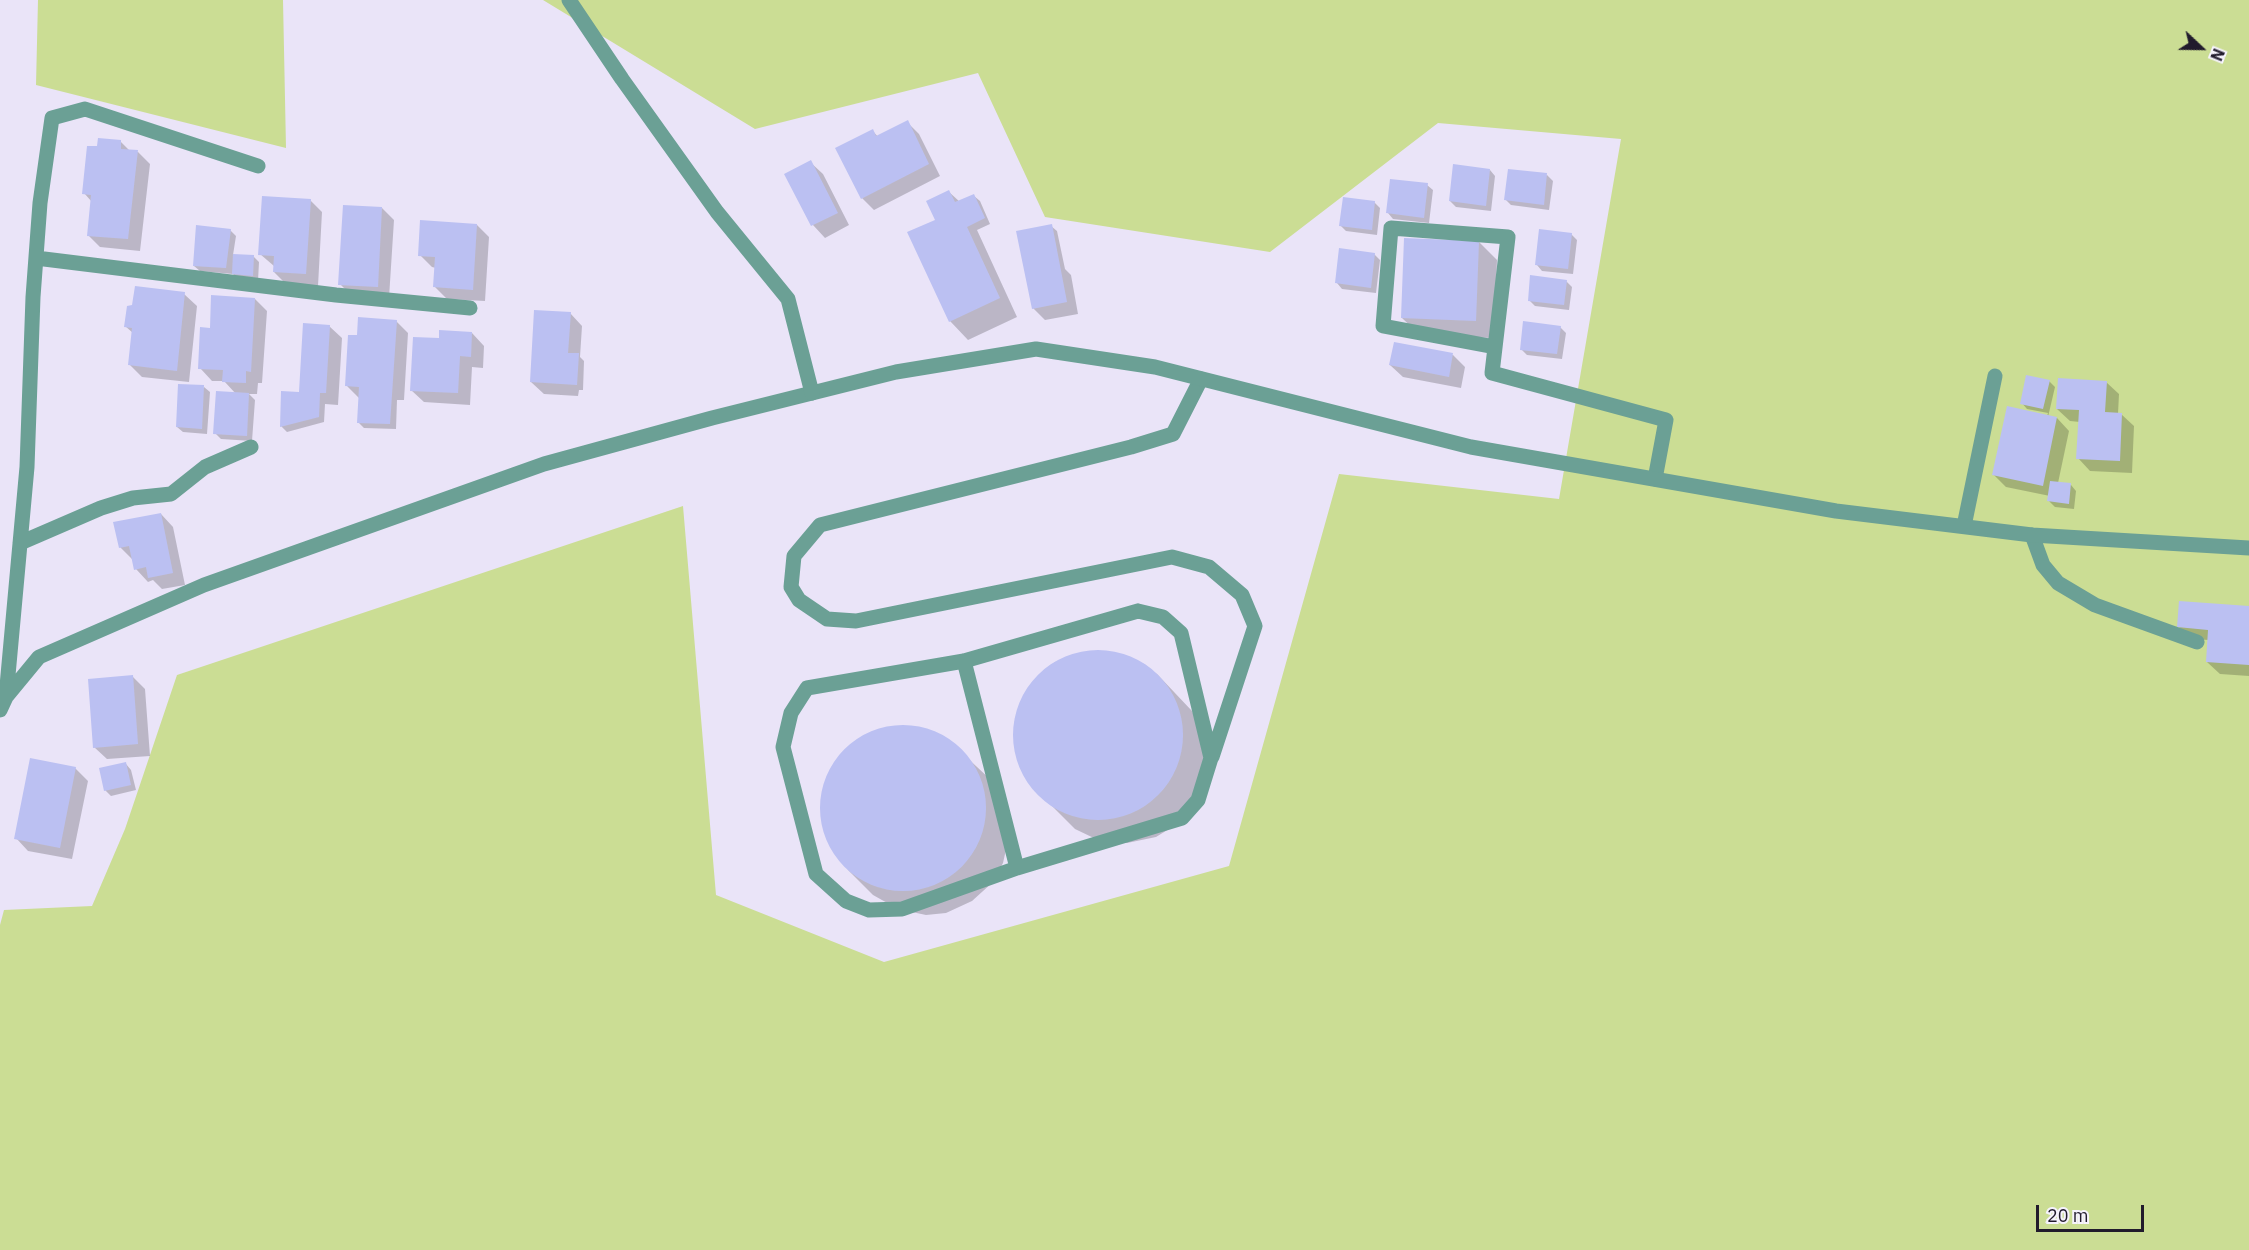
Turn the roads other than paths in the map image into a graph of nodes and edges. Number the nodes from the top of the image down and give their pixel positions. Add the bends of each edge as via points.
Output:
1 (569, 0) edge
2 (258, 166) dead end
3 (36, 258) junction
4 (470, 308) dead end
5 (1495, 347) junction
6 (1995, 376) dead end
7 (1201, 379) junction
8 (812, 393) junction
9 (251, 447) dead end
10 (1655, 479) junction
11 (1964, 526) junction
12 (2032, 535) junction
13 (20, 543) junction
14 (2249, 548) edge
15 (2197, 642) dead end
16 (964, 661) junction
17 (3, 704) edge
18 (1211, 758) junction
19 (1017, 868) junction

1 - 8 street via 717,212 788,299
2 - 3 street via 85,109 52,118
3 - 4 street
3 - 13 street
5 - 5 street via 1508,237 1391,228 1383,326
5 - 10 street via 1492,373 1666,420
6 - 11 street
7 - 8 street via 1155,367 1036,349 896,372
7 - 10 street via 1471,447
7 - 18 street via 1173,434 820,525 794,556 791,587 799,600 827,619 856,621 1172,557 1209,567 1242,595 1255,626
8 - 17 street via 544,464 204,585 39,657
9 - 13 street via 205,468 171,494 133,498 101,508
10 - 11 street via 1836,511
11 - 12 street
12 - 14 street
12 - 15 street via 2043,565 2058,583 2096,605
13 - 17 street
16 - 18 street via 1138,611 1162,617 1181,633
16 - 19 street
16 - 19 street via 807,688 791,713 783,747 816,874 846,901 869,910 902,909
18 - 19 street via 1198,800 1182,818

